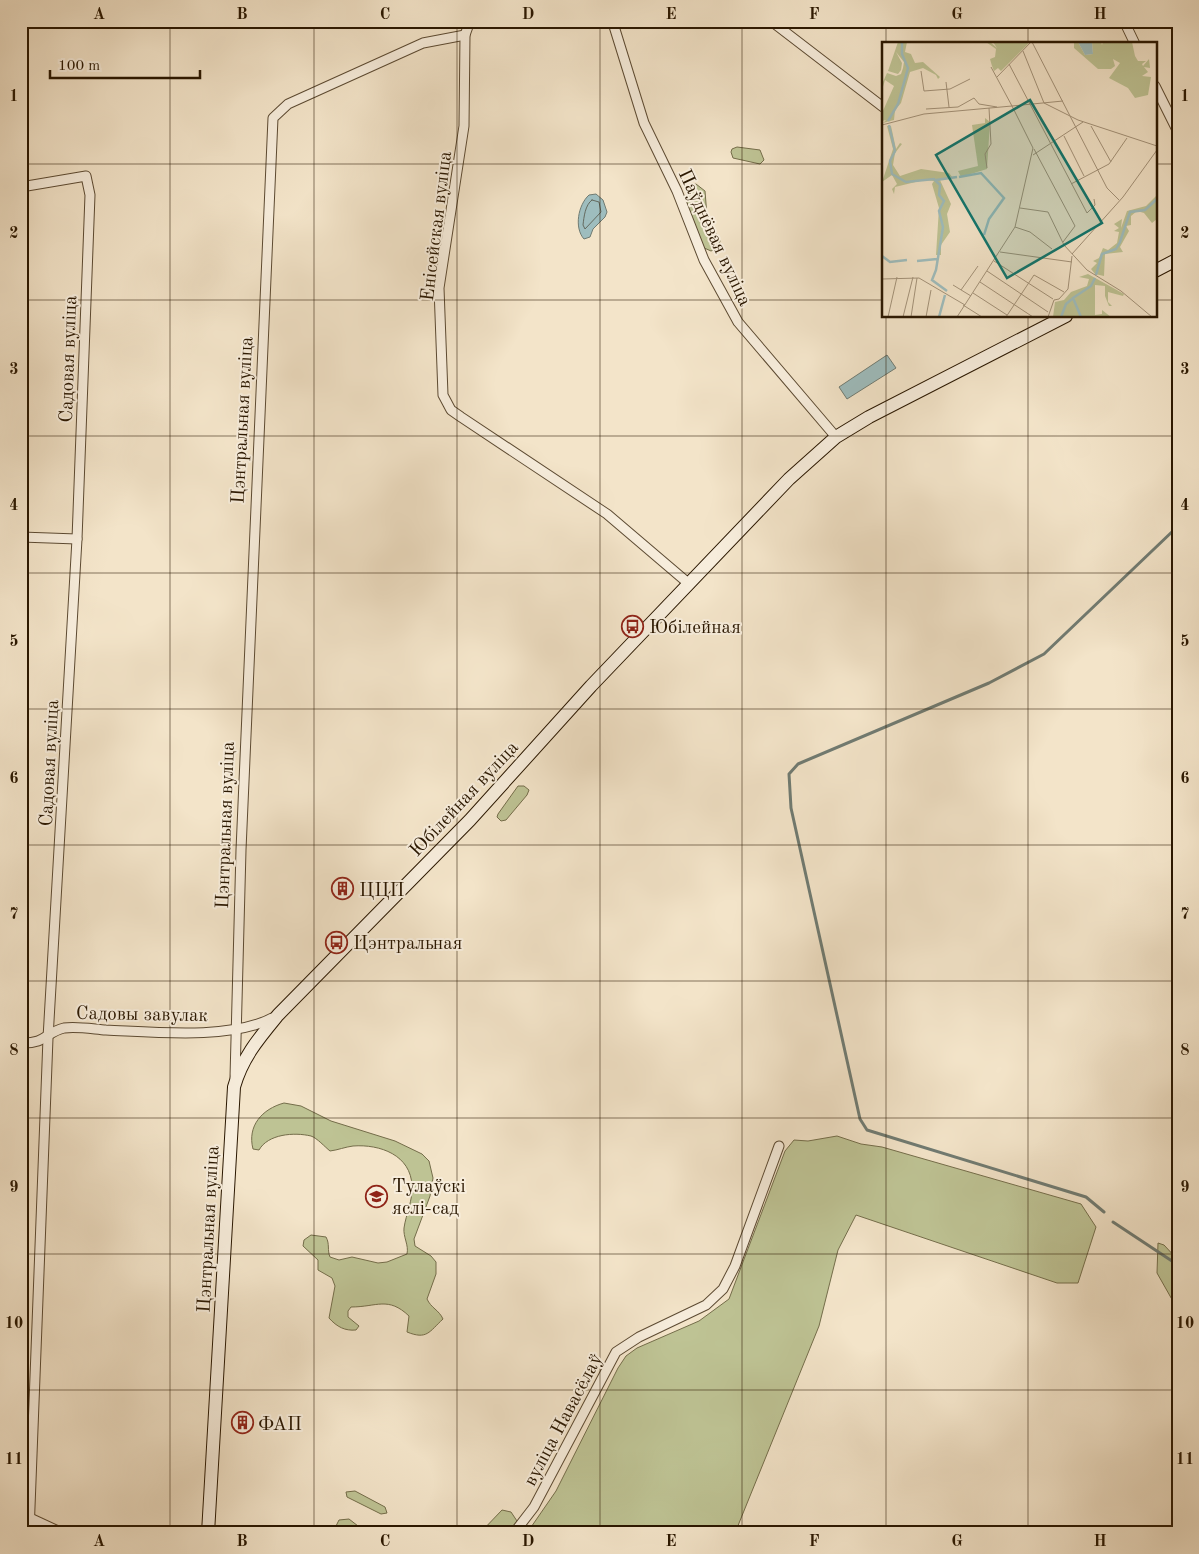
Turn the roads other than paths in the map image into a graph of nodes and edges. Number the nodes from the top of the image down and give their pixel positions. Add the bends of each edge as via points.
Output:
1 (470, 21) edge
2 (771, 21) edge
3 (1124, 21) edge
4 (613, 23) dead end
5 (465, 35) junction
6 (1134, 42) edge
7 (1156, 88) edge
8 (882, 107) edge
9 (1178, 132) edge
10 (21, 187) edge
11 (1178, 259) edge
12 (1156, 270) edge
13 (1062, 318) edge
14 (836, 437) junction
15 (21, 537) edge
16 (76, 539) junction
17 (688, 583) junction
18 (278, 1015) junction
19 (237, 1029) junction
20 (48, 1038) junction
21 (21, 1043) edge
22 (234, 1087) junction
23 (779, 1146) dead end
24 (25, 1517) edge
25 (29, 1533) edge
26 (60, 1533) edge
27 (208, 1533) edge
28 (514, 1533) edge

1 - 5 street, Енісейская вуліца
2 - 8 street
3 - 6 street
4 - 14 street, Паўднёвая вуліца via 644,123 677,191 704,260 738,322
5 - 17 street, Енісейская вуліца via 464,126 439,288 443,396 451,410 460,417 607,514
5 - 19 street, Цэнтральная вуліца via 423,43 288,104 273,118
7 - 9 street
10 - 16 street, Садовая вуліца via 86,176 90,195
11 - 12 main road
13 - 14 main road, Юбілейная вуліца
14 - 17 main road, Юбілейная вуліца via 789,479
15 - 16 street
16 - 20 street, Садовая вуліца
17 - 18 main road, Юбілейная вуліца via 470,820
18 - 19 street, Садовы завулак via 260,1024
18 - 22 main road, Юбілейная вуліца via 246,1057
19 - 20 street, Садовы завулак via 172,1032 64,1028
19 - 22 street, Цэнтральная вуліца
20 - 21 street, Садовы завулак via 33,1044
20 - 24 street, Садовая вуліца
22 - 27 main road, Цэнтральная вуліца
23 - 28 street, вуліца Навасёлаў via 735,1266 723,1289 706,1305 638,1336 616,1352 534,1506
24 - 25 street, Садовая вуліца
24 - 26 street

